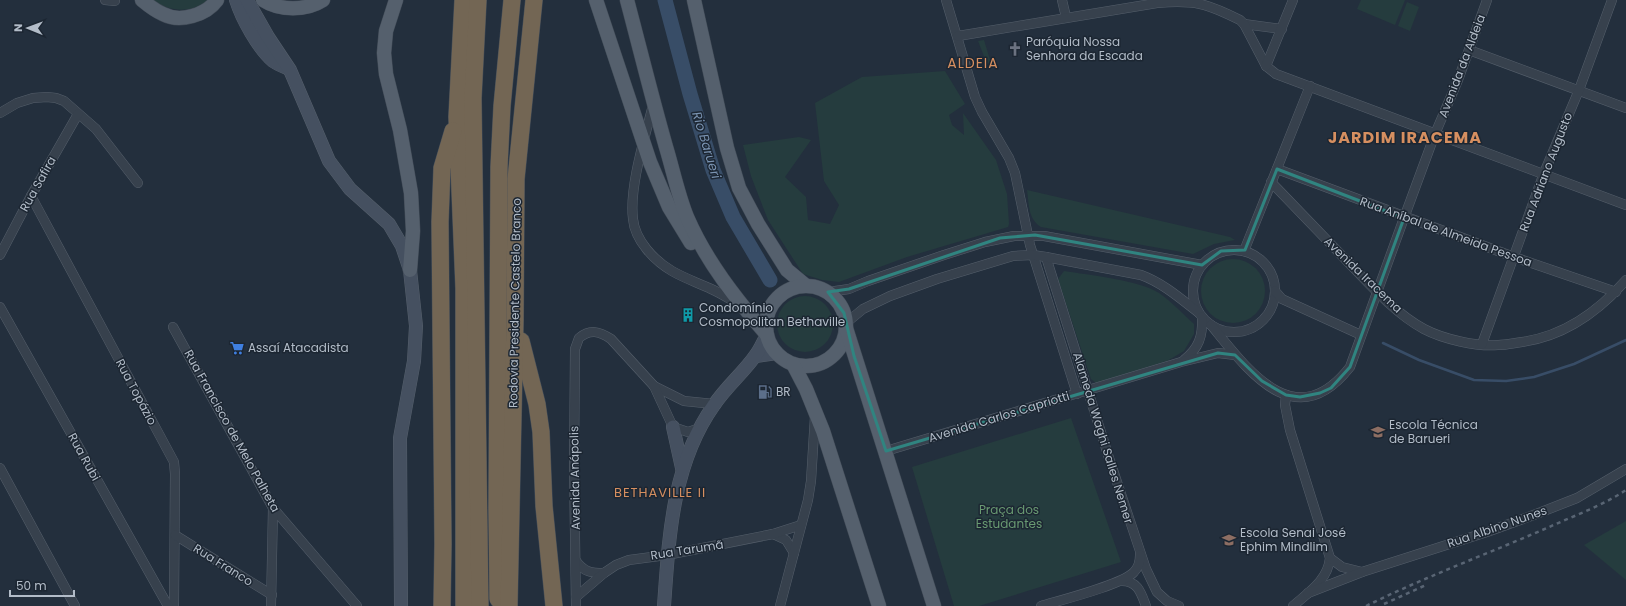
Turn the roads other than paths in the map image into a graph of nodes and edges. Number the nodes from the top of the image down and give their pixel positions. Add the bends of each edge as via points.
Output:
1 (105, 0) edge
2 (142, 0) edge
3 (217, 0) edge
4 (236, 0) edge
5 (246, 0) edge
6 (263, 0) edge
7 (323, 0) edge
8 (396, 0) edge
9 (463, 0) edge
10 (478, 0) edge
11 (512, 0) edge
12 (534, 0) edge
13 (596, 0) edge
14 (627, 0) edge
15 (694, 0) edge
16 (946, 0) edge
17 (1062, 0) edge
18 (1293, 0) edge
19 (1487, 0) edge
20 (1612, 0) edge
21 (115, 1) dead end
22 (1144, 2) edge
23 (1066, 17) junction
24 (1244, 24) junction
25 (1282, 29) junction
26 (469, 31) junction
27 (958, 36) junction
28 (1468, 50) junction
29 (1266, 66) junction
30 (290, 70) junction
31 (1310, 86) junction
32 (1579, 90) junction
33 (653, 102) junction
34 (1626, 108) edge
35 (0, 113) edge
36 (78, 114) junction
37 (457, 117) junction
38 (1435, 134) junction
39 (643, 143) junction
40 (1277, 169) junction
41 (1544, 173) junction
42 (1271, 182) junction
43 (138, 183) dead end
44 (31, 196) junction
45 (1626, 205) edge
46 (1404, 218) junction
47 (1027, 235) junction
48 (1244, 251) junction
49 (0, 255) edge
50 (1033, 255) junction
51 (1046, 257) junction
52 (1514, 258) junction
53 (1202, 265) junction
54 (498, 269) junction
55 (410, 270) junction
56 (1626, 280) edge
57 (805, 285) junction
58 (1275, 291) junction
59 (828, 292) junction
60 (1377, 292) junction
61 (1616, 292) junction
62 (740, 302) junction
63 (0, 307) edge
64 (1201, 315) junction
65 (516, 320) junction
66 (1211, 325) junction
67 (846, 326) junction
68 (173, 327) dead end
69 (767, 335) junction
70 (1361, 335) junction
71 (1482, 344) junction
72 (777, 353) junction
73 (1235, 355) junction
74 (756, 356) junction
75 (1181, 362) junction
76 (793, 364) junction
77 (654, 386) junction
78 (1088, 390) junction
79 (1077, 394) junction
80 (1286, 395) junction
81 (714, 404) junction
82 (815, 410) junction
83 (673, 427) junction
84 (700, 428) junction
85 (886, 451) junction
86 (0, 468) edge
87 (682, 468) junction
88 (1626, 469) edge
89 (273, 508) junction
90 (801, 526) junction
91 (774, 534) junction
92 (175, 535) junction
93 (1140, 552) junction
94 (794, 553) junction
95 (668, 555) junction
96 (1330, 558) junction
97 (576, 561) junction
98 (1362, 572) junction
99 (604, 573) junction
100 (1122, 581) junction
101 (1308, 593) junction
102 (272, 595) junction
103 (576, 602) edge
104 (75, 606) edge
105 (168, 606) edge
106 (174, 606) edge
107 (271, 606) edge
108 (357, 606) edge
109 (401, 606) edge
110 (442, 606) edge
111 (464, 606) edge
112 (480, 606) edge
113 (499, 606) edge
114 (510, 606) edge
115 (554, 606) edge
116 (664, 606) edge
117 (780, 606) edge
118 (879, 606) edge
119 (934, 606) edge
120 (1041, 606) edge
121 (1146, 606) edge
122 (1179, 606) edge
123 (1293, 606) edge

1 - 21 street
2 - 3 main road via 164,15 177,17 193,16 203,12
4 - 30 main road via 246,24 273,61
5 - 30 main road
6 - 7 main road via 280,7 294,8 307,7
8 - 55 main road via 386,31 384,53 386,74 400,130 411,193
9 - 26 highway
10 - 26 highway
11 - 54 highway, Rodovia Presidente Castelo Branco via 498,167
12 - 65 highway, Rodovia Presidente Castelo Branco via 516,179
13 - 39 main road
14 - 33 main road
15 - 57 main road via 727,148 739,188 787,270
16 - 27 street, Alameda Waghi Salles Nemer
17 - 23 street
18 - 25 street
19 - 28 street, Avenida da Aldeia
20 - 32 street, Rua Adriano Augusto
22 - 23 street
22 - 24 street via 1194,2 1220,10
23 - 27 street
24 - 25 street
24 - 29 street
25 - 29 street
26 - 37 highway
26 - 112 highway via 473,98
27 - 47 street, Alameda Waghi Salles Nemer via 975,97 1015,173
28 - 32 street
28 - 38 street, Avenida da Aldeia
29 - 31 street via 1276,74
30 - 55 main road via 329,161 350,189 389,224 402,246
31 - 38 street
31 - 40 street
32 - 34 street
32 - 41 street, Rua Adriano Augusto
33 - 39 street
33 - 62 main road via 687,216 709,259
35 - 36 street via 17,103 39,97 64,101
36 - 43 street via 96,129
36 - 44 street, Rua Safira
37 - 110 highway via 442,168 440,222
37 - 111 highway via 464,289
38 - 41 street
38 - 46 street, Avenida da Aldeia
39 - 62 main road via 669,207 704,263 716,279
39 - 62 street via 633,200 633,220 639,237 650,253 672,272
40 - 42 street
40 - 46 street, Rua Aníbal de Almeida Pessoa
41 - 45 street
41 - 52 street, Rua Adriano Augusto
42 - 48 street
42 - 60 street, Avenida Iracema
44 - 49 street, Rua Safira
44 - 92 street, Rua Topázio via 174,462
46 - 52 street, Rua Aníbal de Almeida Pessoa
46 - 60 street, Avenida da Aldeia
47 - 50 street, Alameda Waghi Salles Nemer
47 - 53 street
47 - 59 street via 985,242 849,289
48 - 53 street via 1221,251 1212,255
48 - 58 street via 1259,258 1267,266
50 - 51 street
50 - 67 street via 1013,256 890,296 863,309
50 - 79 street, Alameda Waghi Salles Nemer
51 - 64 street via 1148,277
51 - 78 street, Alameda Waghi Salles Nemer
52 - 61 street, Rua Aníbal de Almeida Pessoa
52 - 71 street, Rua Adriano Augusto
53 - 64 street via 1195,276 1193,288 1194,303
54 - 65 highway
54 - 113 highway, Rodovia Presidente Castelo Branco
55 - 109 main road via 416,326 414,361 400,438
56 - 61 street, Avenida Iracema
57 - 59 main road
57 - 69 main road via 786,290 776,299 767,316
58 - 66 street via 1266,315 1250,328 1229,332
58 - 70 street via 1281,298
59 - 67 main road via 844,313
60 - 70 street, Avenida da Aldeia
60 - 71 street, Avenida Iracema via 1424,329 1437,335
61 - 71 street, Avenida Iracema via 1591,314 1554,334 1497,346
62 - 69 main road
63 - 105 street, Rua Rubi
64 - 66 street
64 - 75 street, Avenida Carlos Capriotti via 1198,346
65 - 114 highway, Rodovia Presidente Castelo Branco
65 - 115 highway via 537,404 541,432 544,506
66 - 73 street
67 - 76 main road via 840,346 830,358 812,365
67 - 85 main road
68 - 89 street, Rua Francisco de Melo Palheta
69 - 72 main road
69 - 74 main road
70 - 80 street, Avenida da Aldeia via 1350,367 1331,388 1310,396
72 - 74 main road
72 - 76 main road
73 - 75 street, Avenida Carlos Capriotti via 1218,353
73 - 80 street via 1262,381
74 - 81 main road
75 - 78 street, Avenida Carlos Capriotti
76 - 82 main road
77 - 81 street via 684,401
77 - 83 street
77 - 97 street, Avenida Anápolis via 603,334 590,332 579,338 575,349
78 - 79 street, Avenida Carlos Capriotti
78 - 93 street, Alameda Waghi Salles Nemer
79 - 85 street, Avenida Carlos Capriotti
80 - 96 street via 1285,405 1290,430
81 - 84 main road
82 - 90 street via 811,481
82 - 118 main road
83 - 84 street via 688,432
83 - 87 main road
84 - 87 main road
85 - 119 main road
86 - 104 street
87 - 95 main road via 674,503
88 - 98 street, Rua Albino Nunes via 1577,498 1531,516
89 - 102 street
89 - 108 street, Rua Francisco de Melo Palheta
90 - 91 street, Rua Tarumã
90 - 94 street
91 - 94 street via 786,540
91 - 95 street, Rua Tarumã
92 - 102 street, Rua Franco
92 - 106 street, Rua Topázio
93 - 100 street via 1138,567
93 - 122 street, Alameda Waghi Salles Nemer via 1157,592 1167,601
94 - 117 street
95 - 99 street, Rua Tarumã via 629,560
95 - 116 main road
96 - 98 street via 1342,567
96 - 101 street via 1326,574
97 - 99 street via 586,571
97 - 103 street, Avenida Anápolis
98 - 101 street, Rua Albino Nunes
99 - 103 street, Rua Tarumã
100 - 120 street
100 - 121 street via 1137,586
101 - 123 street
102 - 107 street

